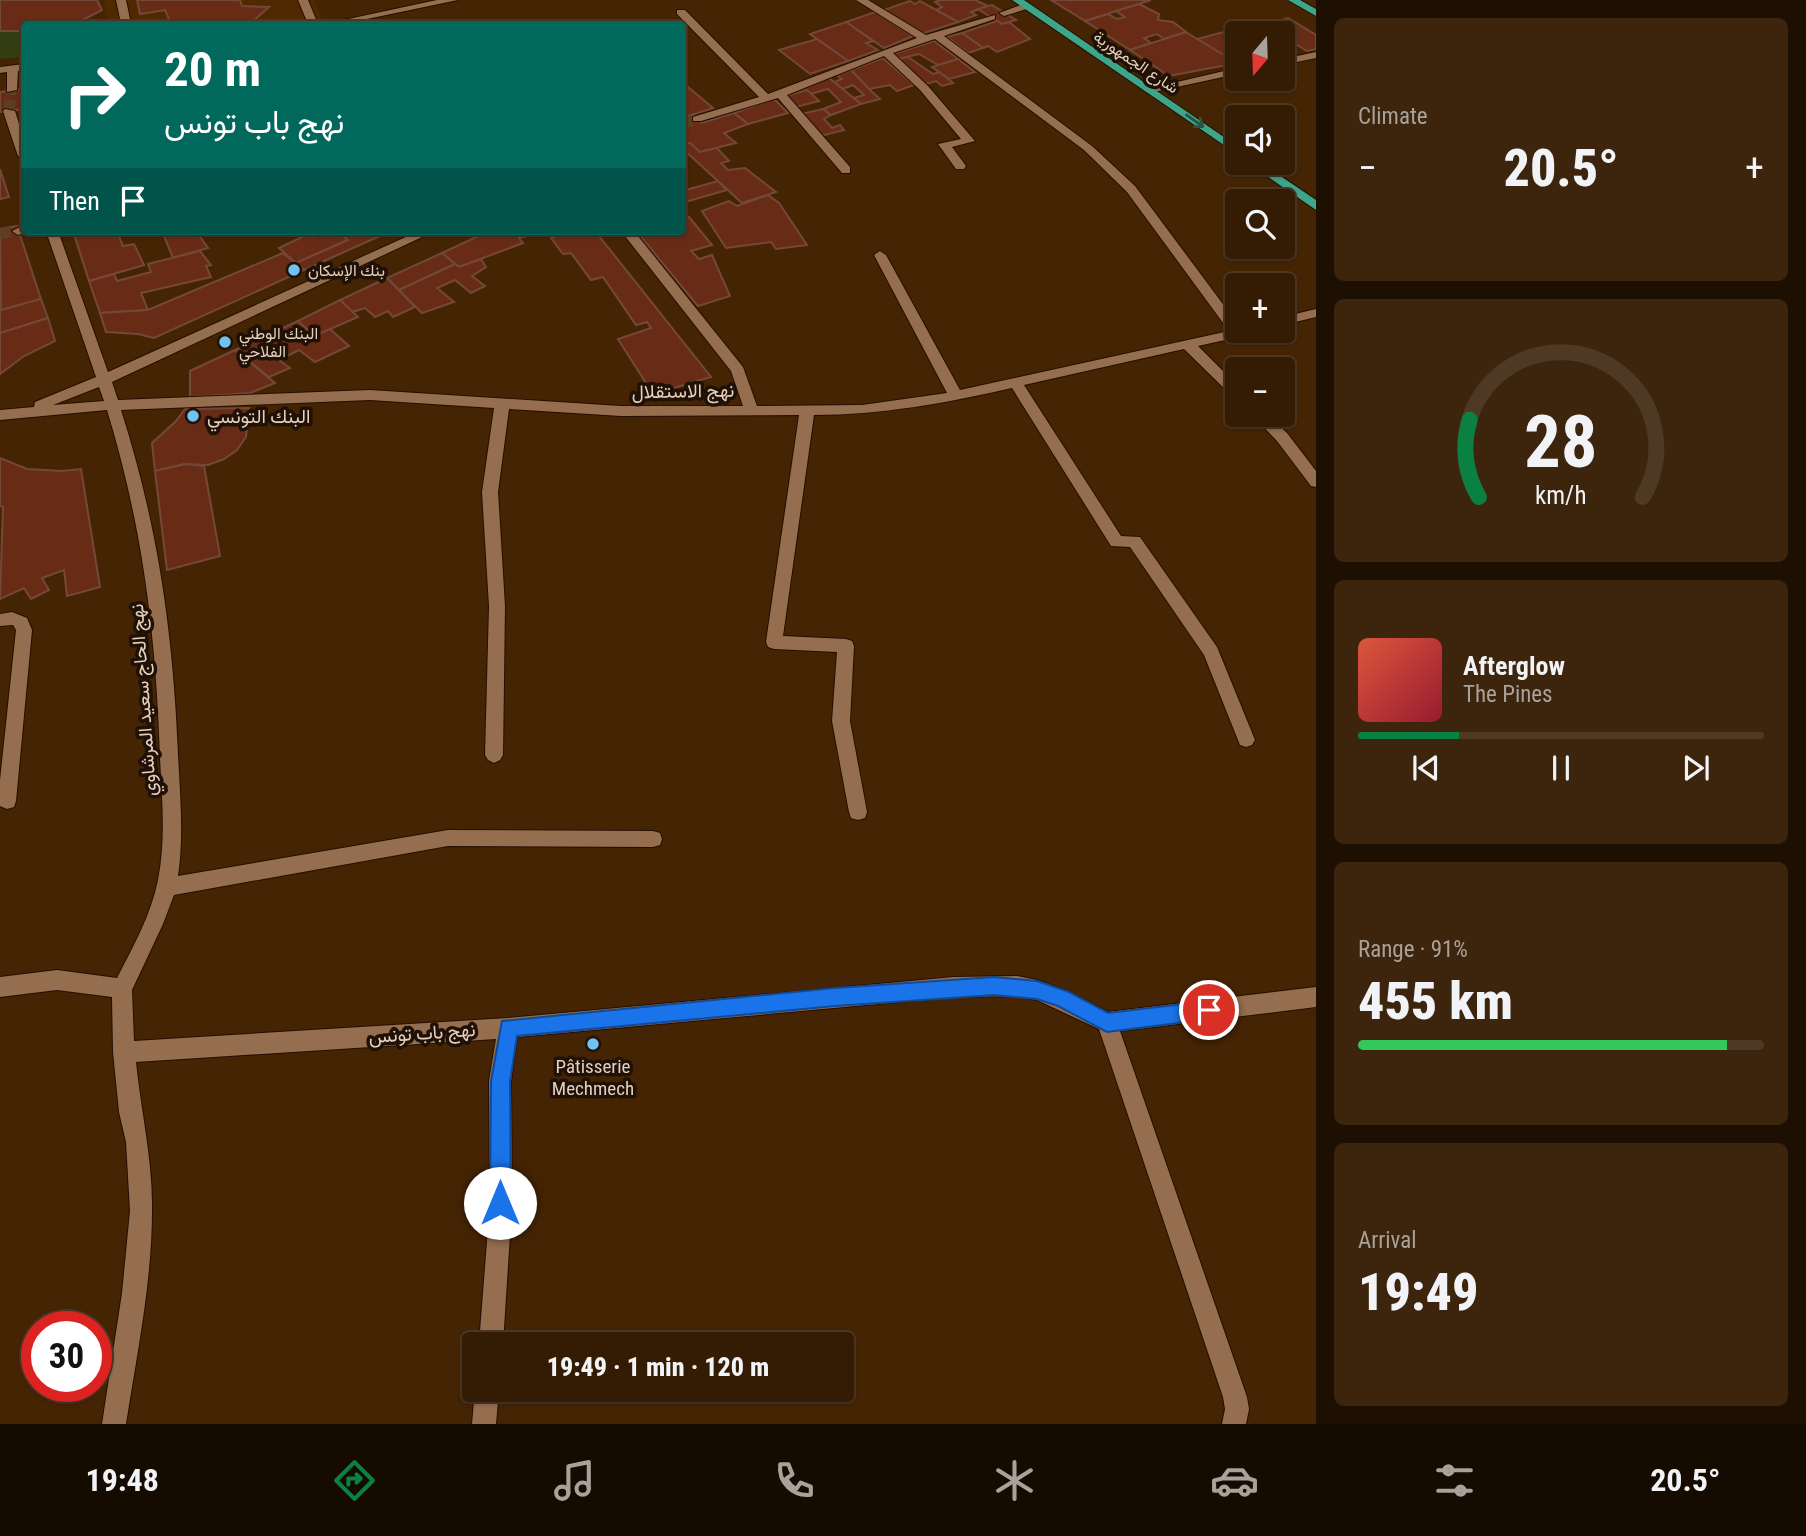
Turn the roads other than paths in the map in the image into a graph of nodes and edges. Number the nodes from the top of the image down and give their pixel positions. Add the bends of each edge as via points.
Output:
1 (121, 0) edge
2 (303, 0) edge
3 (453, 0) edge
4 (861, 0) edge
5 (1293, 0) edge
6 (1021, 3) edge
7 (681, 12) dead end
8 (1004, 13) dead end
9 (1316, 13) edge
10 (991, 17) dead end
11 (125, 21) edge
12 (312, 21) edge
13 (345, 21) edge
14 (930, 36) junction
15 (886, 52) junction
16 (1316, 55) edge
17 (1295, 59) edge
18 (19, 68) edge
19 (0, 70) edge
20 (1225, 74) edge
21 (11, 90) tunnel mouth
22 (1149, 90) junction
23 (780, 94) junction
24 (766, 98) junction
25 (21, 117) tunnel mouth
26 (697, 119) tunnel mouth
27 (1225, 143) edge
28 (21, 147) edge
29 (960, 166) dead end
30 (846, 170) dead end
31 (1271, 175) edge
32 (1316, 206) edge
33 (53, 235) edge
34 (420, 235) edge
35 (630, 235) edge
36 (880, 255) dead end
37 (1225, 310) edge
38 (1316, 313) edge
39 (1295, 318) edge
40 (1225, 336) edge
41 (1188, 345) junction
42 (106, 379) junction
43 (1225, 381) edge
44 (1015, 382) junction
45 (956, 396) junction
46 (112, 405) junction
47 (502, 405) junction
48 (751, 409) junction
49 (21, 412) junction
50 (807, 412) junction
51 (0, 415) edge
52 (1272, 427) edge
53 (1316, 482) edge
54 (0, 620) edge
55 (1246, 740) dead end
56 (494, 755) dead end
57 (7, 801) dead end
58 (858, 812) dead end
59 (653, 839) dead end
60 (167, 887) junction
61 (0, 987) edge
62 (122, 989) junction
63 (1316, 997) edge
64 (1107, 1022) junction
65 (508, 1028) junction
66 (124, 1052) junction
67 (492, 1332) edge
68 (485, 1402) edge
69 (114, 1424) edge
70 (484, 1424) edge
71 (1234, 1424) edge

1 - 11 street
2 - 12 street
3 - 13 street
4 - 14 street
5 - 9 main road
6 - 8 street
6 - 22 main road, شارع الجمهورية
7 - 24 street
10 - 14 street
14 - 15 street
14 - 37 street via 1087,148 1132,190
15 - 23 street
15 - 29 street via 969,141 944,144
16 - 17 street
18 - 19 street
18 - 21 street
20 - 22 street
22 -> 27 main road, شارع الجمهورية
23 - 24 street
23 - 30 street
24 - 26 street
25 - 28 street via 10,113
31 - 32 main road
33 - 42 street, نهج الحاج سعيد المرشاوي
34 - 42 street
35 - 48 street via 738,370
36 - 45 street
38 - 39 street
40 - 41 street, نهج الاستقلال
41 - 43 street
41 - 44 street, نهج الاستقلال
42 - 46 street, نهج الحاج سعيد المرشاوي
42 - 49 street
44 - 45 street, نهج الاستقلال
44 - 55 street via 1117,542 1134,541 1211,652
45 - 50 street, نهج الاستقلال via 862,410
46 - 47 street, نهج الاستقلال via 370,395
46 - 49 street, نهج الاستقلال
46 - 60 street, نهج الحاج سعيد المرشاوي via 151,554 162,622 172,830
47 - 48 street, نهج الاستقلال via 621,411
47 - 56 street via 490,492 497,606
48 - 50 street, نهج الاستقلال
49 - 51 street
50 - 58 street via 774,642 846,646 841,721
52 - 53 street
54 - 57 street via 17,619 24,630
59 - 60 street via 448,838
60 - 62 street, نهج الحاج سعيد المرشاوي
61 - 62 street via 57,980
62 - 66 street
63 - 64 street
64 - 65 street, نهج باب تونس via 1037,990 994,986
64 - 71 street via 1235,1397
65 - 66 street, نهج باب تونس
65 - 67 street via 500,1081 500,1203
66 - 69 street via 138,1142 141,1211
68 - 70 street

